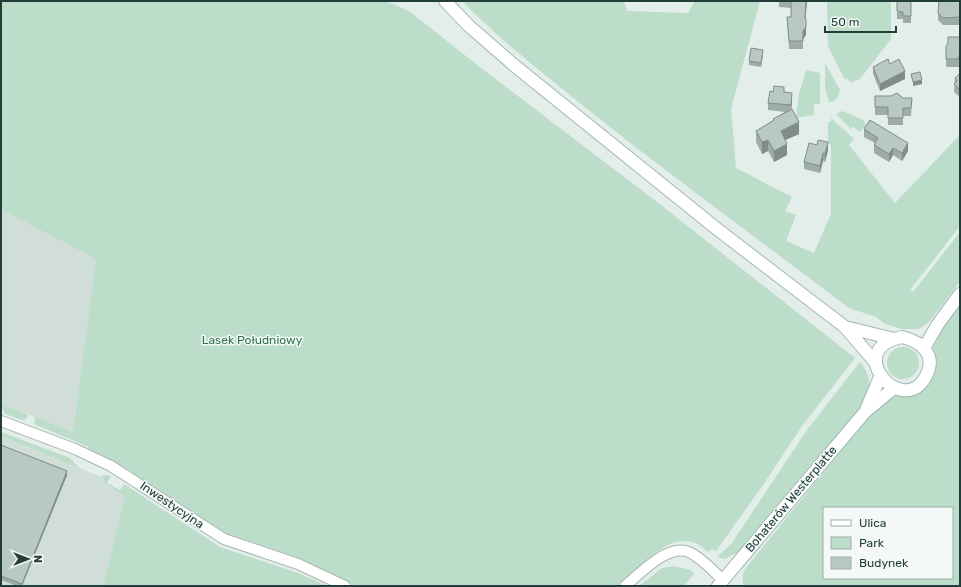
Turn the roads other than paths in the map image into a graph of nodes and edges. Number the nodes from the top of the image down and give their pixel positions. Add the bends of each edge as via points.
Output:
1 (445, 1) edge
2 (960, 294) edge
3 (845, 328) junction
4 (894, 339) junction
5 (920, 344) junction
6 (875, 362) junction
7 (880, 377) junction
8 (894, 388) junction
9 (865, 412) junction
10 (1, 421) edge
11 (721, 583) edge
12 (345, 586) edge
13 (626, 586) edge

1 - 3 main road via 515,66 717,229
2 - 5 main road
3 - 4 main road
3 - 6 main road
4 - 5 main road via 902,337
4 - 6 main road via 879,352
5 - 8 main road via 929,363 924,379 911,389
6 - 7 main road
7 - 8 main road
7 - 9 main road, Bohaterów Westerplatte
8 - 9 main road, Bohaterów Westerplatte
9 - 11 main road, Bohaterów Westerplatte
10 - 12 street, Inwestycyjna via 75,449 111,466 224,539 298,564
11 - 13 street via 698,558 680,550 667,554 651,564

